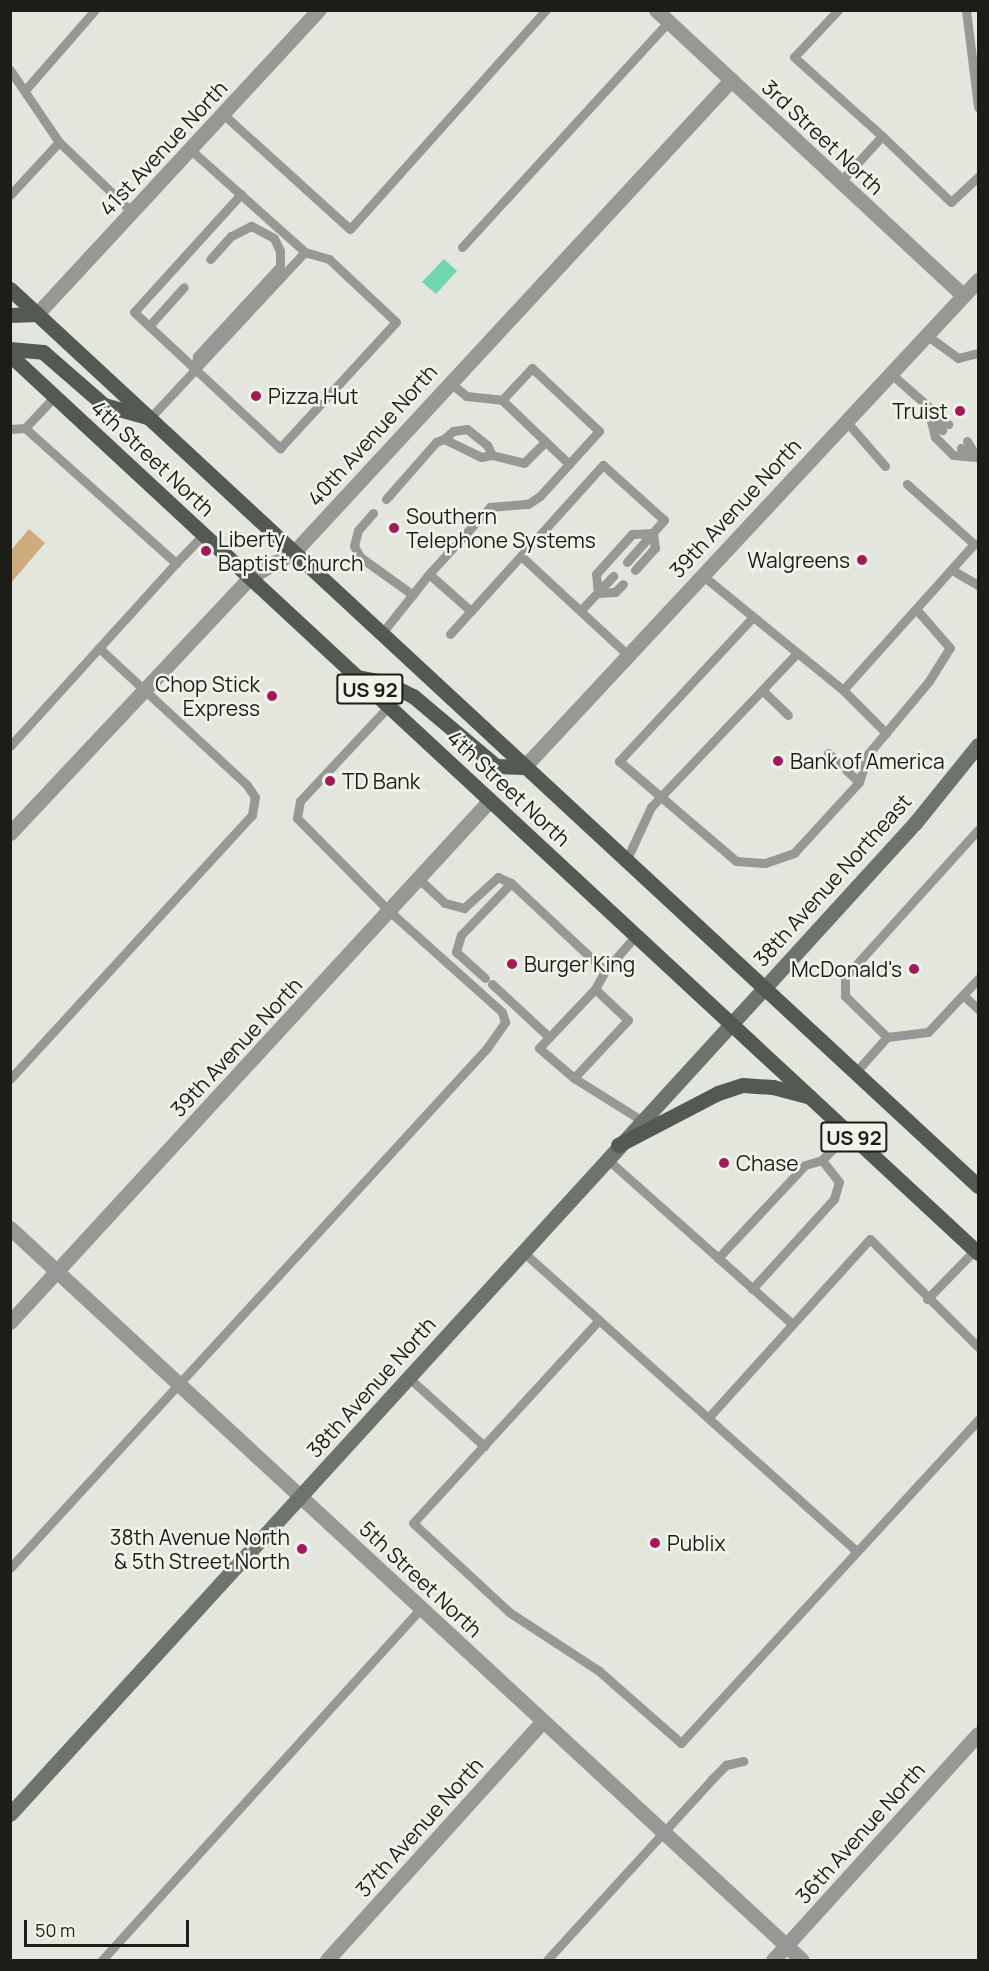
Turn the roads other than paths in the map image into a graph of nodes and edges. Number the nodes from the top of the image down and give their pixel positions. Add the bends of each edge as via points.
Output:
1 (95, 10) edge
2 (319, 10) edge
3 (546, 10) edge
4 (656, 10) edge
5 (838, 10) edge
6 (966, 10) edge
7 (668, 22) junction
8 (10, 70) edge
9 (731, 80) junction
10 (26, 89) junction
11 (978, 107) edge
12 (223, 114) junction
13 (882, 136) junction
14 (59, 142) junction
15 (190, 149) junction
16 (978, 177) edge
17 (841, 181) junction
18 (241, 194) junction
19 (10, 195) edge
20 (132, 212) junction
21 (462, 247) dead end
22 (305, 252) junction
23 (210, 259) dead end
24 (978, 280) edge
25 (184, 287) dead end
26 (10, 289) edge
27 (962, 294) junction
28 (37, 314) junction
29 (10, 315) edge
30 (149, 326) junction
31 (925, 334) junction
32 (10, 349) edge
33 (978, 353) edge
34 (10, 355) edge
35 (195, 369) junction
36 (889, 372) junction
37 (449, 382) junction
38 (56, 396) junction
39 (502, 400) junction
40 (928, 409) junction
41 (150, 418) junction
42 (845, 420) junction
43 (945, 427) dead end
44 (25, 428) junction
45 (10, 429) edge
46 (444, 438) junction
47 (545, 442) junction
48 (964, 444) dead end
49 (492, 455) junction
50 (977, 458) edge
51 (569, 464) junction
52 (885, 466) dead end
53 (907, 484) dead end
54 (386, 499) dead end
55 (373, 513) dead end
56 (653, 533) junction
57 (204, 534) junction
58 (295, 551) junction
59 (521, 556) junction
60 (627, 562) dead end
61 (176, 563) junction
62 (635, 570) dead end
63 (952, 570) junction
64 (429, 574) junction
65 (702, 575) junction
66 (613, 576) dead end
67 (250, 577) junction
68 (623, 584) dead end
69 (978, 585) edge
70 (598, 593) junction
71 (413, 594) junction
72 (916, 609) junction
73 (581, 610) junction
74 (471, 611) junction
75 (753, 617) junction
76 (382, 633) junction
77 (450, 634) dead end
78 (99, 648) junction
79 (797, 653) junction
80 (628, 655) junction
81 (357, 677) junction
82 (143, 688) junction
83 (762, 690) junction
84 (843, 690) junction
85 (389, 706) junction
86 (788, 715) dead end
87 (886, 733) junction
88 (10, 746) edge
89 (978, 748) edge
90 (828, 753) dead end
91 (524, 766) junction
92 (859, 782) junction
93 (658, 799) junction
94 (490, 800) junction
95 (978, 830) edge
96 (10, 833) edge
97 (626, 861) junction
98 (419, 879) junction
99 (511, 883) junction
100 (389, 911) junction
101 (637, 934) junction
102 (604, 971) junction
103 (978, 979) edge
104 (762, 988) junction
105 (595, 989) junction
106 (963, 995) junction
107 (978, 1009) edge
108 (731, 1021) junction
109 (549, 1037) junction
110 (887, 1037) junction
111 (855, 1073) junction
112 (574, 1078) junction
113 (10, 1079) edge
114 (812, 1097) junction
115 (641, 1120) junction
116 (849, 1132) junction
117 (618, 1145) junction
118 (606, 1158) junction
119 (822, 1160) junction
120 (978, 1186) edge
121 (10, 1228) edge
122 (977, 1250) edge
123 (522, 1251) junction
124 (718, 1258) junction
125 (58, 1271) junction
126 (752, 1288) junction
127 (927, 1299) junction
128 (599, 1320) junction
129 (10, 1322) edge
130 (792, 1324) junction
131 (978, 1347) edge
132 (408, 1377) junction
133 (179, 1386) junction
134 (708, 1418) junction
135 (978, 1420) edge
136 (484, 1446) junction
137 (300, 1496) junction
138 (857, 1552) junction
139 (10, 1568) edge
140 (421, 1608) junction
141 (543, 1721) junction
142 (978, 1734) edge
143 (744, 1761) dead end
144 (10, 1814) edge
145 (664, 1833) junction
146 (786, 1946) junction
147 (102, 1960) edge
148 (327, 1960) edge
149 (547, 1960) edge
150 (773, 1960) edge
151 (802, 1960) edge

1 - 10 lane
2 - 12 street, 41st Avenue North
3 - 12 lane via 351,229
4 - 7 street, 3rd Street North
5 - 13 lane via 794,57
6 - 11 lane
7 - 9 street, 3rd Street North
7 - 21 lane
8 - 10 lane
9 - 17 street, 3rd Street North
9 - 37 street, 40th Avenue North
10 - 14 lane
12 - 15 street, 41st Avenue North
13 - 16 lane via 951,202
13 - 17 lane
14 - 19 lane
14 - 20 lane
15 - 18 lane
15 - 20 street, 41st Avenue North
17 - 27 street, 3rd Street North
18 - 22 lane
18 - 30 lane via 134,312
20 - 28 street, 41st Avenue North
22 - 35 lane
22 - 35 lane via 328,259 396,322 280,448
23 - 35 lane via 231,236 251,226 274,238 280,251 280,266 197,356
24 - 27 street, 39th Avenue North
25 - 30 lane
26 - 28 main road, 4th Street North / US 92
27 - 31 street, 39th Avenue North
28 - 29 main road
28 - 41 main road, 4th Street North / US 92
30 - 35 lane
31 - 33 lane via 958,358
31 - 36 street, 39th Avenue North
32 - 41 main road via 43,352 104,405
34 - 38 main road, 4th Street North / US 92
35 - 41 lane
36 - 40 lane
36 - 42 street, 39th Avenue North
37 - 39 lane via 466,396
37 - 58 street, 40th Avenue North
38 - 44 lane
38 - 57 main road, 4th Street North / US 92
39 - 47 lane
39 - 51 lane via 532,368 600,431
40 - 43 lane
40 - 50 lane via 935,438 953,455
41 - 58 main road, 4th Street North / US 92
42 - 52 lane
42 - 65 street, 39th Avenue North
44 - 45 lane
44 - 61 lane
46 - 49 lane via 481,457
46 - 49 lane via 453,431 467,429 487,445
46 - 54 lane via 436,442
47 - 49 lane via 524,463
47 - 51 lane
48 - 50 lane
51 - 64 lane via 528,504 490,507
53 - 63 lane via 974,544
55 - 71 lane via 358,530 354,546 360,557
56 - 59 lane via 664,520 603,465
56 - 60 lane
56 - 62 lane via 655,548
56 - 70 lane via 632,534 596,574
57 - 61 lane
57 - 67 main road, 4th Street North / US 92
58 - 67 street, 40th Avenue North
58 - 76 main road, 4th Street North / US 92
59 - 73 lane
59 - 74 lane
61 - 78 lane
63 - 69 lane
63 - 72 lane
64 - 71 lane
64 - 74 lane
65 - 75 lane
65 - 80 street, 39th Avenue North
66 - 70 lane
67 - 81 main road, 4th Street North / US 92
67 - 82 street, 40th Avenue North
68 - 70 lane via 615,592
70 - 73 lane
71 - 76 lane
72 - 84 lane
72 - 87 lane via 950,648 929,681
73 - 80 lane
74 - 77 lane
75 - 79 lane
75 - 93 lane via 618,762
76 - 91 main road, 4th Street North / US 92
78 - 82 lane
78 - 88 lane
79 - 83 lane
79 - 84 lane
80 - 91 street, 39th Avenue North
81 - 85 main road, 4th Street North / US 92
81 - 91 main road via 406,692 496,766
82 - 96 street, 40th Avenue North
82 - 113 lane via 247,785 255,797 252,815
83 - 86 lane
83 - 93 lane
84 - 87 lane
85 - 94 main road, 4th Street North / US 92
85 - 100 lane via 300,801 295,812 302,824
87 - 92 lane via 868,754
89 - 104 main road, 38th Avenue Northeast via 915,823
90 - 92 lane
91 - 97 main road, 4th Street North / US 92
92 - 93 lane via 794,853 765,864 735,861
93 - 97 lane
94 - 98 street, 39th Avenue North
94 - 101 main road, 4th Street North / US 92
95 - 110 lane via 845,976 845,996
97 - 104 main road, 4th Street North / US 92
98 - 99 lane via 445,903 464,908 498,877
98 - 100 street, 39th Avenue North
99 - 102 lane
99 - 109 lane via 461,935 456,952
100 - 125 street, 39th Avenue North
100 - 133 lane via 502,1012 505,1022
101 - 102 lane
101 - 108 main road, 4th Street North / US 92
102 - 105 lane
103 - 106 lane
104 - 108 main road, 38th Avenue North
104 - 111 main road, 4th Street North / US 92
105 - 109 lane
105 - 112 lane via 628,1020
106 - 107 lane
106 - 110 lane via 928,1032
108 - 114 main road, 4th Street North / US 92
108 - 115 main road, 38th Avenue North
109 - 112 lane via 539,1048
110 - 111 lane
111 - 120 main road, 4th Street North / US 92
112 - 115 lane
114 - 116 main road, 4th Street North / US 92
114 - 117 main road via 773,1087 743,1085 718,1093
115 - 117 main road, 38th Avenue North
116 - 119 lane
116 - 122 main road, 4th Street North / US 92
117 - 118 main road, 38th Avenue North
118 - 123 main road, 38th Avenue North
118 - 124 lane
119 - 124 lane via 806,1165
119 - 126 lane via 839,1182 834,1199
121 - 125 street, 5th Street North
122 - 127 lane
123 - 128 lane
123 - 132 main road, 38th Avenue North
124 - 126 lane
125 - 129 street, 39th Avenue North
125 - 133 street, 5th Street North
126 - 130 lane
127 - 130 lane via 870,1239
127 - 131 lane
128 - 134 lane
128 - 136 lane
130 - 134 lane
132 - 136 lane
132 - 137 main road, 38th Avenue North
133 - 137 street, 5th Street North
133 - 139 lane
134 - 138 lane
135 - 138 lane
136 - 138 lane via 413,1523 509,1612 599,1671 681,1743
137 - 140 street, 5th Street North
137 - 144 main road, 38th Avenue North
140 - 141 street, 5th Street North
140 - 147 lane
141 - 145 street, 5th Street North
141 - 148 street, 37th Avenue North
142 - 146 street, 36th Avenue North
143 - 145 lane via 726,1765
145 - 146 street, 5th Street North
145 - 149 lane
146 - 150 street, 36th Avenue North
146 - 151 street, 5th Street North

